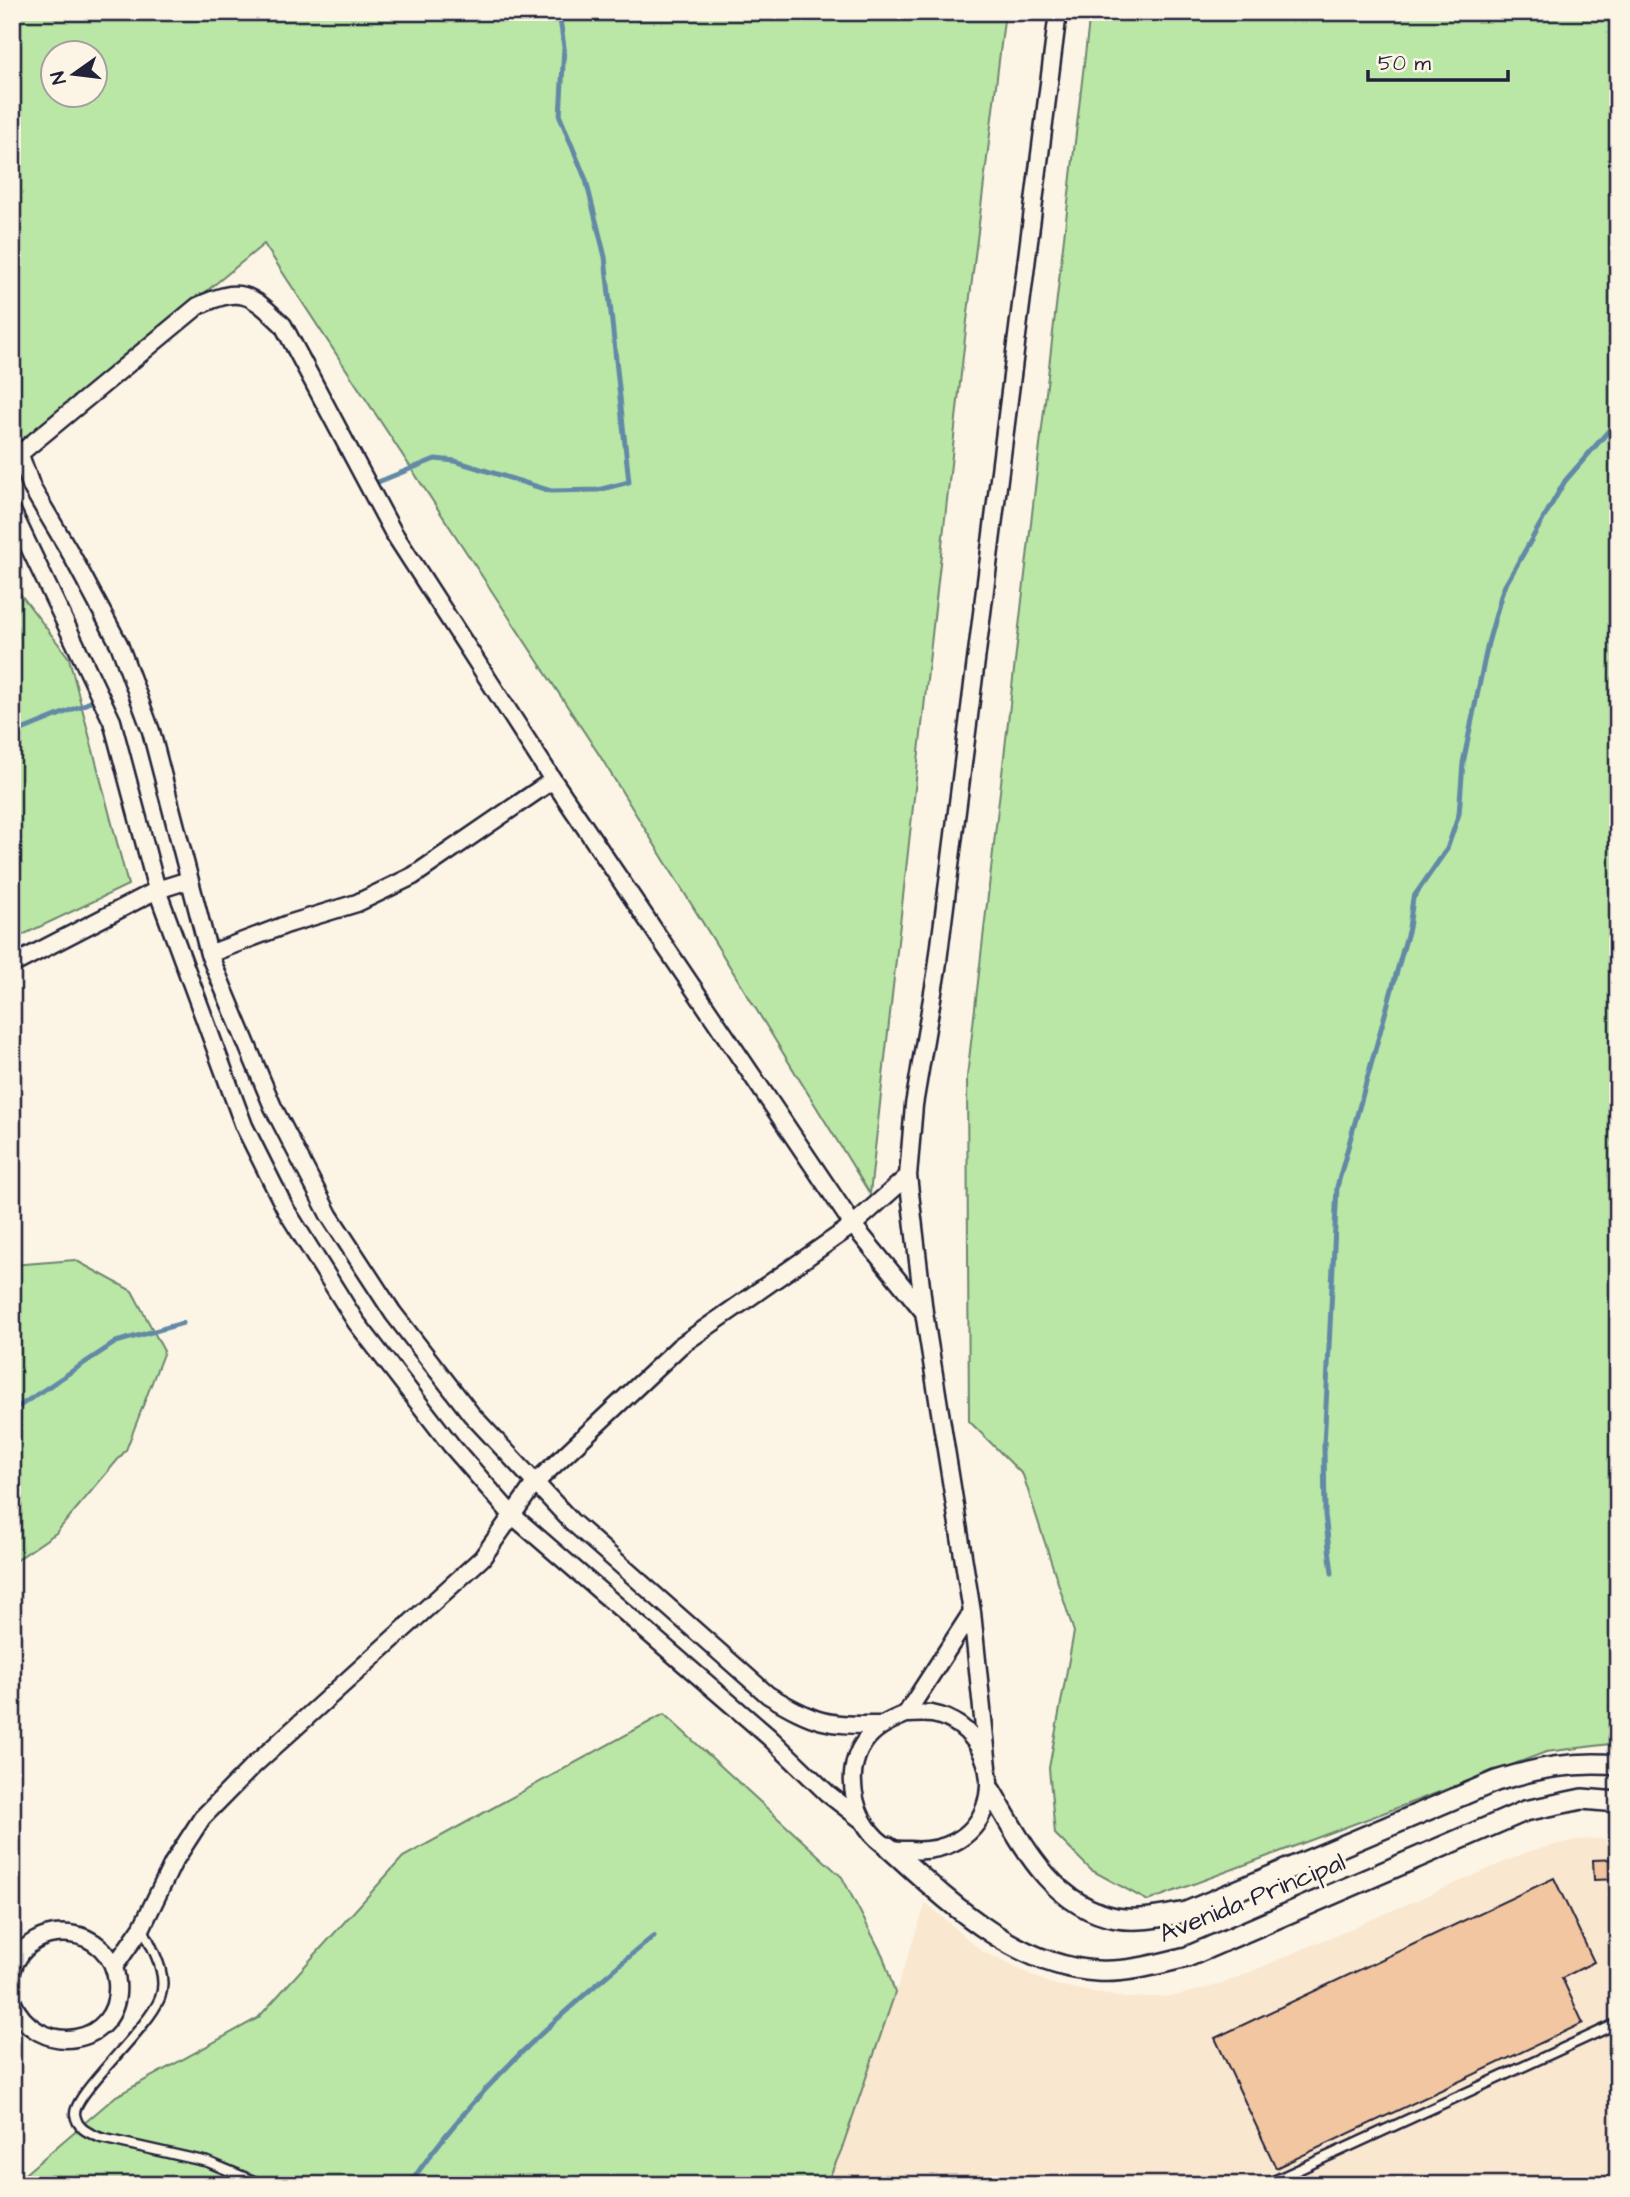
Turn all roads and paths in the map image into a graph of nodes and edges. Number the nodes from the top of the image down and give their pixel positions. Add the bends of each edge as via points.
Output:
1 (1058, 12) edge
2 (15, 454) edge
3 (12, 511) edge
4 (553, 780) junction
5 (189, 880) junction
6 (157, 890) junction
7 (209, 954) junction
8 (12, 965) edge
9 (908, 1176) junction
10 (853, 1225) junction
11 (924, 1312) junction
12 (535, 1483) junction
13 (512, 1515) junction
14 (972, 1612) junction
15 (906, 1714) junction
16 (881, 1725) junction
17 (1618, 1765) edge
18 (988, 1767) junction
19 (990, 1791) junction
20 (1618, 1802) edge
21 (863, 1821) junction
22 (888, 1847) junction
23 (142, 1927) junction
24 (114, 1966) junction
25 (12, 1971) edge
26 (12, 2001) edge
27 (1618, 2023) edge
28 (263, 2185) edge
29 (1265, 2185) edge

1 - 9 street
2 - 4 street via 198,306 227,293 258,301 283,325 393,532
2 - 5 street via 118,644 151,731
3 - 6 street via 112,721
4 - 7 street via 402,881 357,903
4 - 10 street
5 - 6 street
5 - 7 street
6 - 8 street
6 - 13 street via 244,1126 286,1210 356,1322
7 - 12 street via 273,1107 329,1215 401,1323 471,1414
9 - 10 street
9 - 11 street
10 - 11 street
10 - 12 street via 680,1346
11 - 14 street
12 - 13 street
12 - 16 street via 571,1521 768,1695 828,1725
13 - 21 street
13 - 23 street via 482,1558 202,1818 173,1863
14 - 15 street
14 - 18 street
15 - 16 street
15 - 18 street via 932,1714 958,1724 977,1742
16 - 21 street via 863,1744 853,1769 853,1796
17 - 19 street, Avenida Principal via 1543,1766 1496,1781 1186,1912 1154,1918 1116,1918 1082,1906 1049,1882
18 - 19 street
19 - 22 street via 982,1816 968,1834 948,1847 925,1852
20 - 22 street, Avenida Principal via 1582,1799 1525,1811 1187,1957 1097,1971 1040,1958 998,1937
21 - 22 street
23 - 24 street
23 - 28 lane via 162,1970 160,1997 139,2033 81,2098 75,2111 77,2122 85,2132 101,2138 208,2162
24 - 25 street via 91,1939 57,1932 25,1948
24 - 26 street via 116,2002 95,2031 79,2038 44,2037 29,2028
27 - 29 lane

